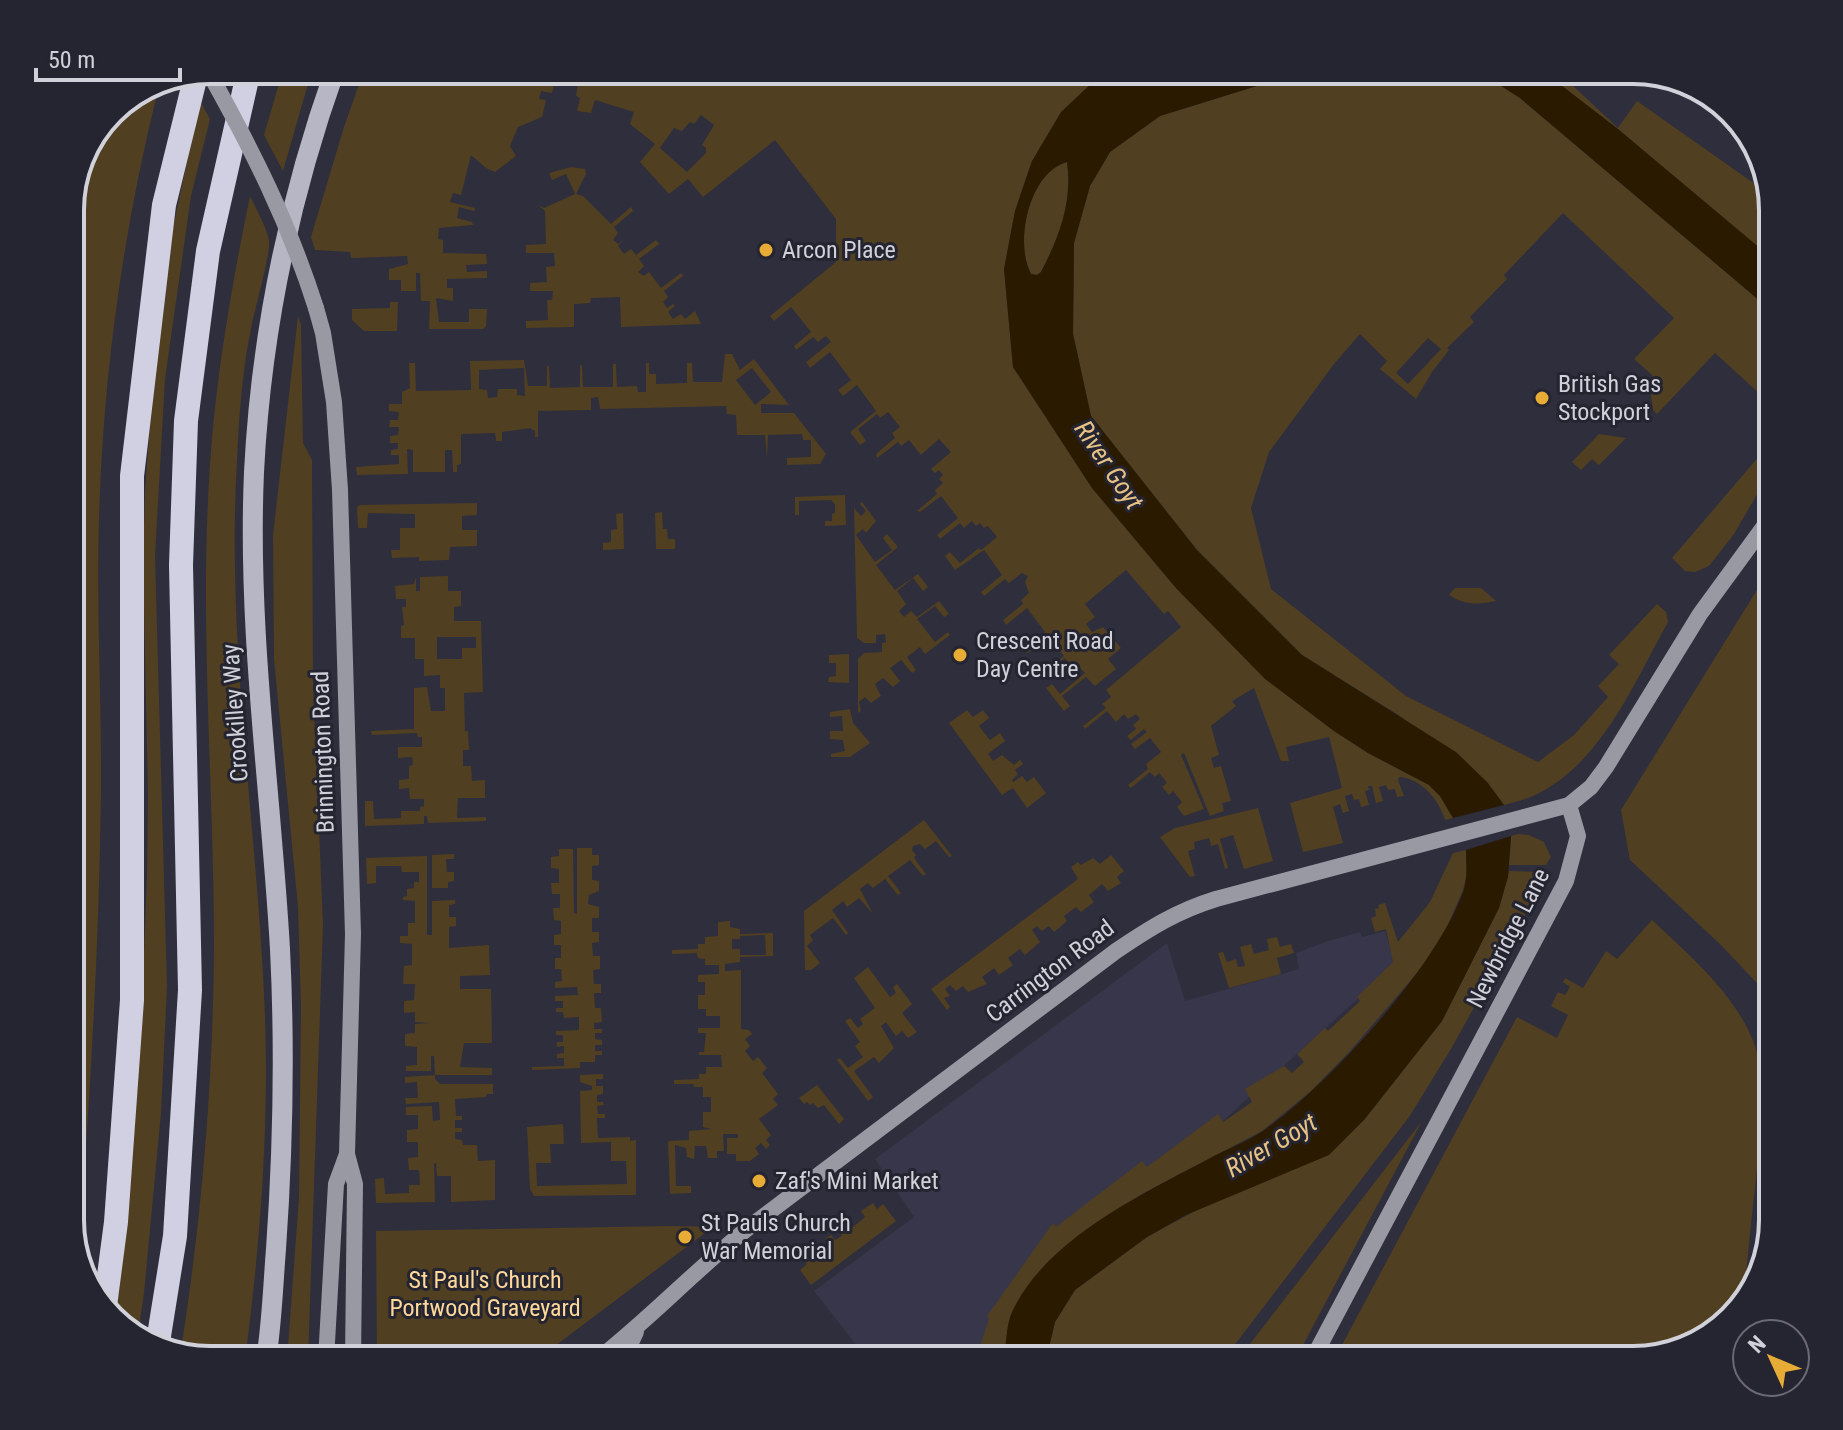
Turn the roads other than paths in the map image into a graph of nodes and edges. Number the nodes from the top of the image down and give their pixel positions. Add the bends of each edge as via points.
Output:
1 (215, 84) edge
2 (246, 84) edge
3 (330, 84) edge
4 (194, 85) edge
5 (1759, 533) edge
6 (1569, 805) junction
7 (347, 1154) junction
8 (107, 1292) edge
9 (639, 1327) junction
10 (159, 1334) edge
11 (267, 1346) edge
12 (327, 1346) edge
13 (353, 1346) edge
14 (615, 1346) edge
15 (630, 1346) edge
16 (1319, 1346) edge

1 - 7 street, Brinnington Road, bridge via 298,250 326,350 334,402 353,934
2 - 10 highway via 208,251 186,421 181,565 190,990 175,1236
3 - 11 main road, Crookilley Way via 295,196 278,278 254,472 254,599 280,949 283,1081
4 - 8 highway via 164,205 132,476 132,1000
5 - 6 street via 1700,614 1606,767
6 - 9 street, Carrington Road via 1216,899 1168,917 752,1225
6 - 16 street, Newbridge Lane via 1578,836 1566,881
7 - 12 street, Brinnington Road via 336,1184
7 - 13 street, Brinnington Road via 355,1184
9 - 14 street, Carrington Road
9 - 15 street, Carrington Road

